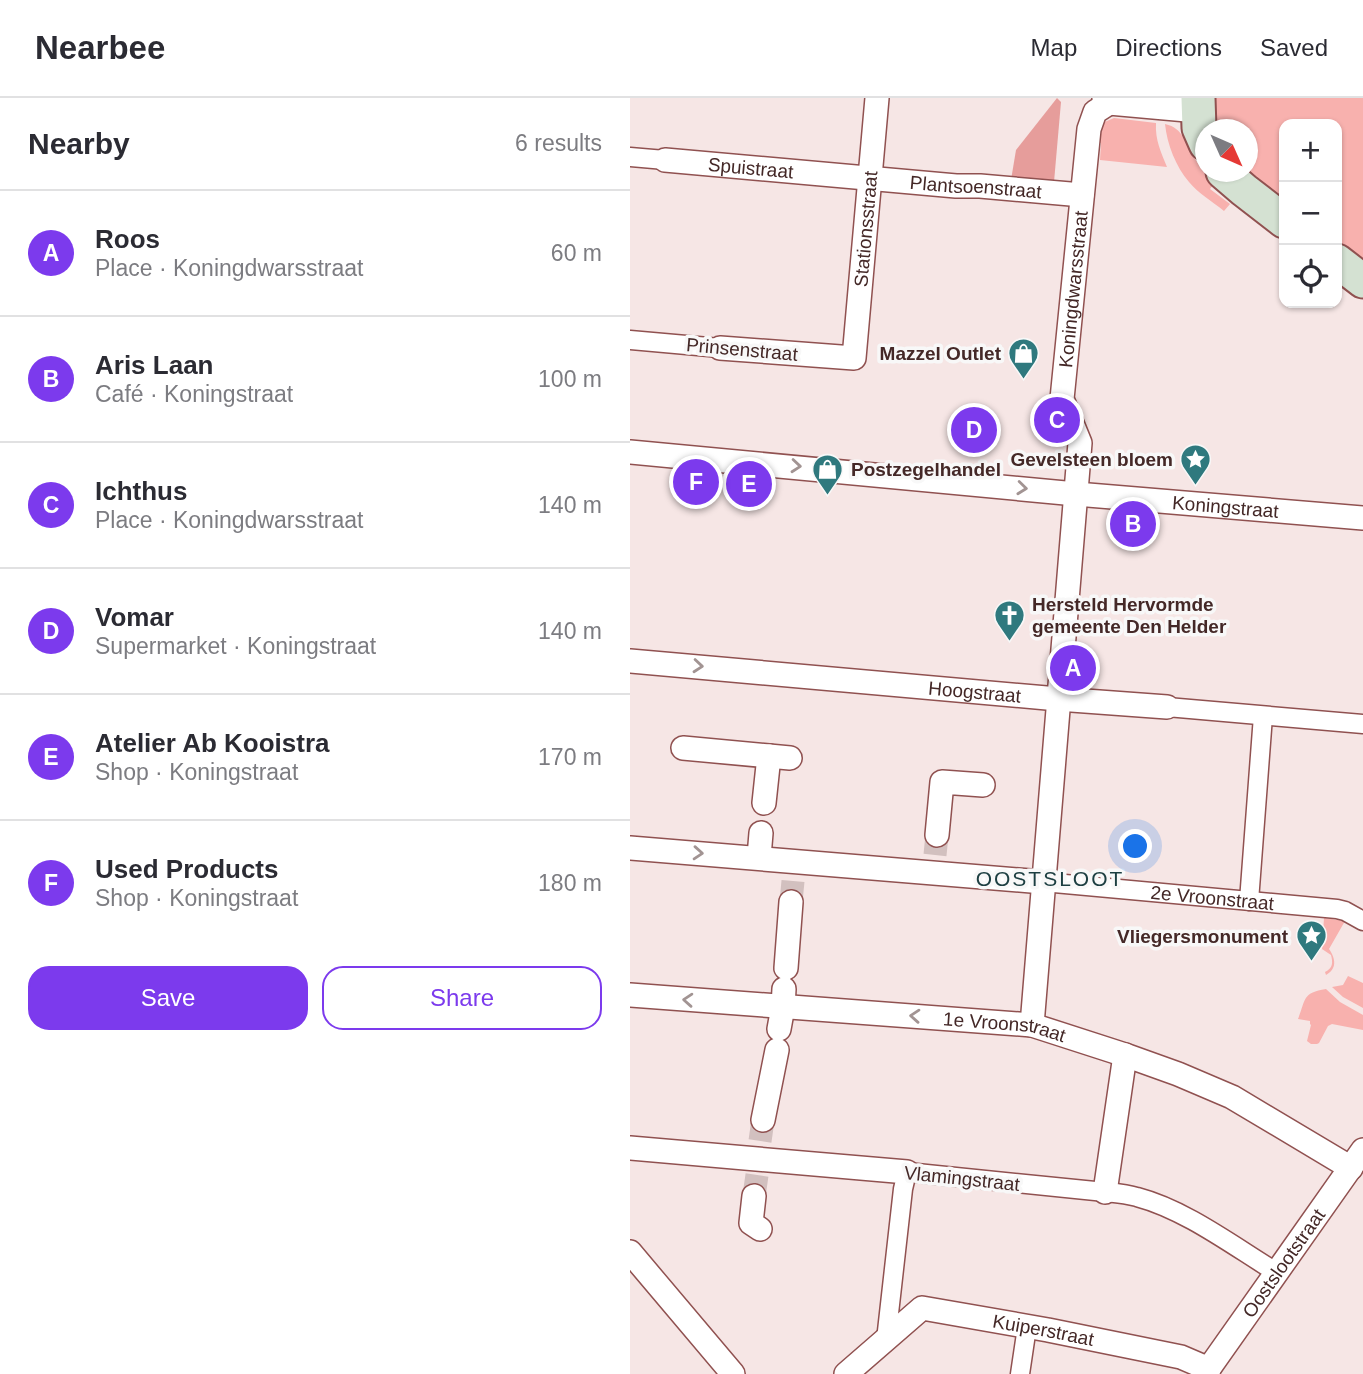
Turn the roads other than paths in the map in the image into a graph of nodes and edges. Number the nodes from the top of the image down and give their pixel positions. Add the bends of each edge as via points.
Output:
1 (877, 98) edge
2 (1106, 100) edge
3 (1198, 104) edge
4 (630, 157) edge
5 (665, 160) joint
6 (870, 179) junction
7 (1235, 182) edge
8 (1082, 195) junction
9 (1279, 217) edge
10 (1342, 265) edge
11 (1363, 281) edge
12 (630, 340) edge
13 (720, 348) joint
14 (854, 358) joint
15 (630, 452) edge
16 (1076, 494) junction
17 (1363, 518) edge
18 (630, 661) edge
19 (1058, 699) junction
20 (1167, 707) joint
21 (1263, 716) junction
22 (1363, 724) edge
23 (683, 748) dead end
24 (983, 785) dead end
25 (764, 803) dead end
26 (761, 833) dead end
27 (630, 848) edge
28 (935, 854) junction
29 (759, 858) junction
30 (793, 881) junction
31 (1043, 881) junction
32 (1249, 901) junction
33 (1363, 921) edge
34 (630, 995) edge
35 (782, 1008) junction
36 (1032, 1025) junction
37 (1125, 1055) junction
38 (630, 1148) edge
39 (758, 1158) junction
40 (1357, 1159) edge
41 (906, 1172) junction
42 (1105, 1192) junction
43 (748, 1226) dead end
44 (630, 1252) edge
45 (1276, 1272) junction
46 (1027, 1327) junction
47 (886, 1340) junction
48 (1207, 1371) edge
49 (733, 1374) edge
50 (846, 1374) edge
51 (1020, 1374) edge

1 - 6 street, Stationsstraat
2 - 3 street
2 - 8 street, Koningdwarsstraat via 1088,129
4 - 5 street, Spuistraat
5 - 6 street, Spuistraat
6 - 8 street, Plantsoenstraat
6 - 14 street, Stationsstraat
7 - 9 main road
8 - 16 street, Koningdwarsstraat via 1062,399 1080,443
10 - 11 main road
12 - 13 street, Prinsenstraat
13 - 14 street, Prinsenstraat
15 -> 16 street, Koningstraat
16 - 17 street, Koningstraat
16 - 19 street, Koningdwarsstraat
18 -> 19 street, Hoogstraat
19 - 20 street, Hoogstraat
19 - 31 street, Koningdwarsstraat
20 - 21 street, Hoogstraat
21 - 22 street, Hoogstraat
21 - 32 street
23 - 25 street via 780,757
24 - 28 street via 942,782
26 - 29 street
27 -> 29 street, 2e Vroonstraat
28 - 30 street, 2e Vroonstraat
28 - 31 street, 2e Vroonstraat
29 - 30 street, 2e Vroonstraat
30 - 35 street
31 - 32 street, 2e Vroonstraat
31 - 36 street, Koningdwarsstraat
32 - 33 street, 2e Vroonstraat via 1337,909
35 -> 34 street, 1e Vroonstraat
36 -> 35 street, 1e Vroonstraat
35 - 39 street
36 - 37 street, 1e Vroonstraat
37 - 40 street, 1e Vroonstraat via 1232,1097
37 - 42 street
38 - 39 street, Vlamingstraat
39 - 41 street, Vlamingstraat
39 - 43 street
40 - 45 street, Oostslootstraat
41 - 42 street, Vlamingstraat
41 - 47 street
42 - 45 street, Vlamingstraat via 1164,1207
44 - 49 street
45 - 48 street, Oostslootstraat
46 - 47 street, Kuiperstraat via 922,1308
46 - 48 street, Kuiperstraat via 1181,1357
46 - 51 street
47 - 50 street

